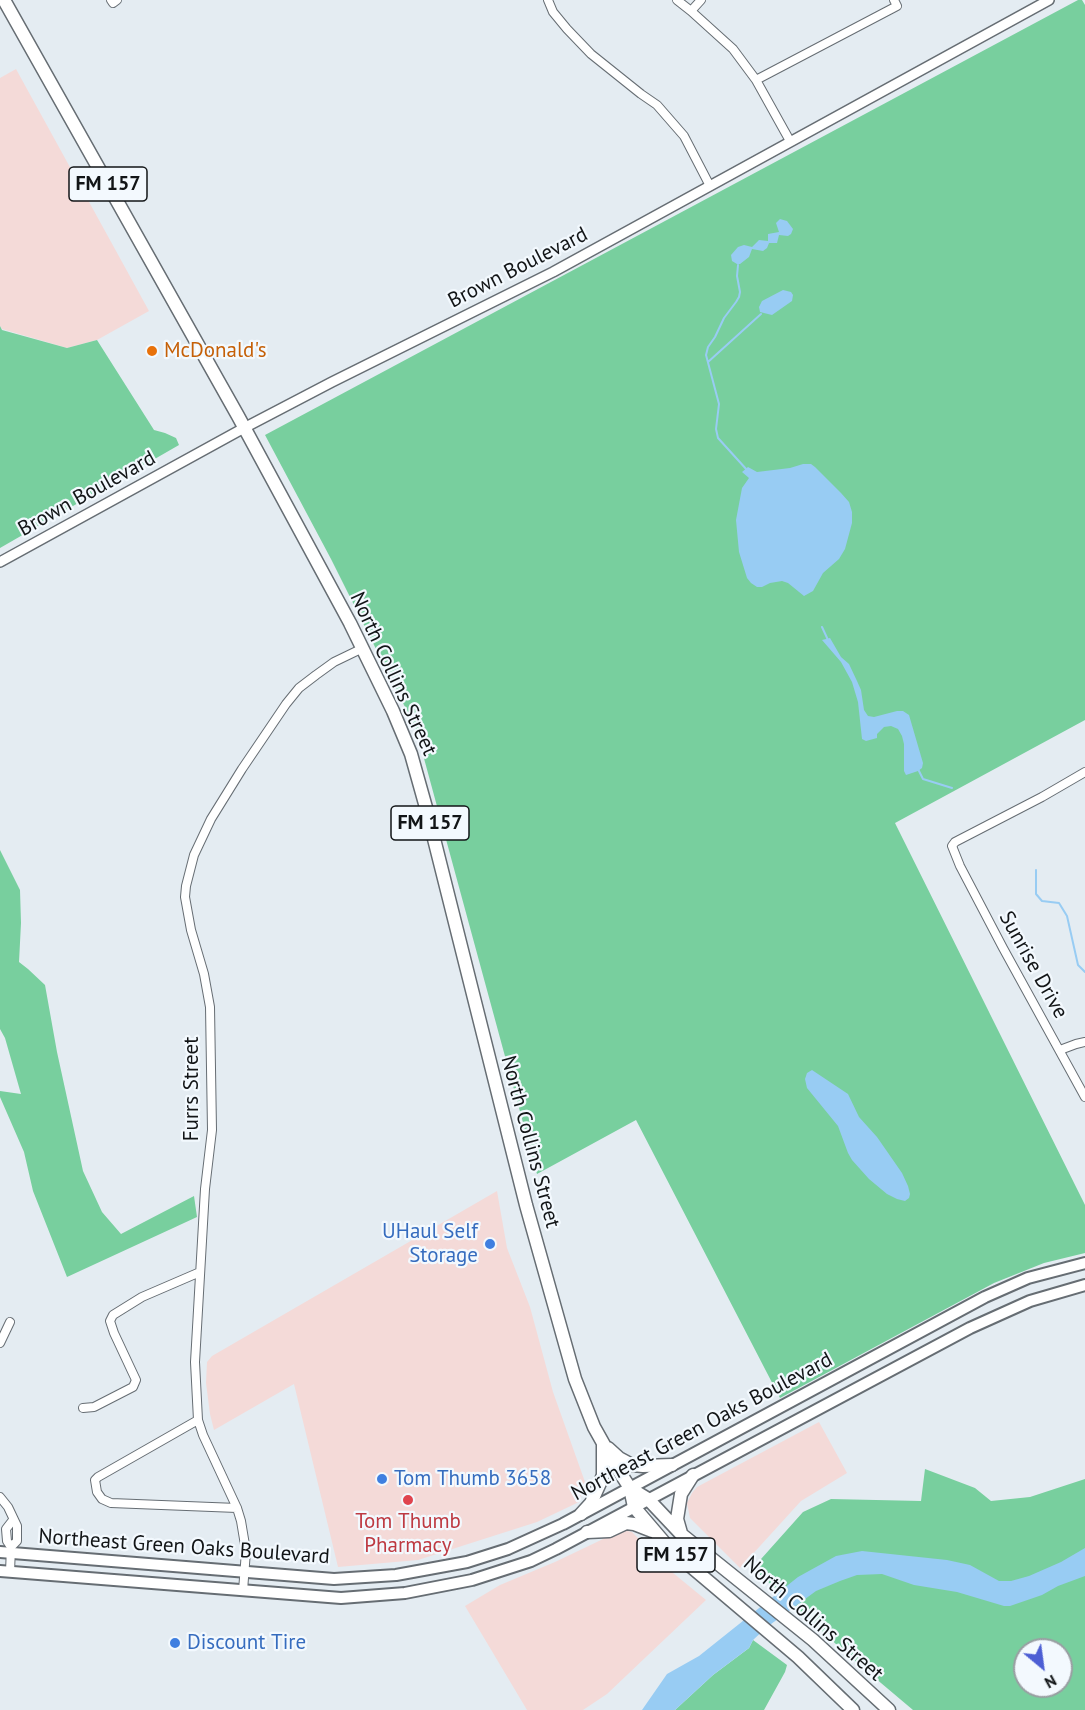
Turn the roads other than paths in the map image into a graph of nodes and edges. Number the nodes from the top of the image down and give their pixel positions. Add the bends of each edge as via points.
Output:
1 (4, 0) edge
2 (111, 0) edge
3 (117, 0) edge
4 (549, 0) edge
5 (677, 0) edge
6 (700, 0) edge
7 (894, 0) edge
8 (1049, 0) edge
9 (691, 11) junction
10 (756, 80) junction
11 (790, 141) junction
12 (710, 186) junction
13 (244, 428) junction
14 (0, 562) edge
15 (363, 648) junction
16 (1085, 773) edge
17 (1085, 1042) edge
18 (1060, 1050) junction
19 (1085, 1096) edge
20 (1085, 1263) edge
21 (200, 1272) junction
22 (1085, 1285) edge
23 (10, 1322) dead end
24 (0, 1343) edge
25 (83, 1407) dead end
26 (780, 1407) junction
27 (198, 1420) junction
28 (789, 1425) junction
29 (603, 1444) junction
30 (672, 1465) junction
31 (693, 1475) junction
32 (630, 1488) junction
33 (0, 1497) edge
34 (648, 1499) junction
35 (634, 1507) junction
36 (237, 1508) junction
37 (581, 1514) junction
38 (587, 1532) junction
39 (656, 1533) junction
40 (681, 1534) junction
41 (7, 1551) edge
42 (454, 1565) junction
43 (5, 1571) edge
44 (244, 1572) junction
45 (458, 1584) junction
46 (243, 1591) junction
47 (853, 1710) edge
48 (889, 1710) edge

1 - 13 main road, North Collins Street / FM 157
2 - 3 street
4 - 12 street via 553,12 591,54 657,105 684,136
5 - 9 street
6 - 9 street
7 - 10 street via 897,6
8 - 11 street, Brown Boulevard
9 - 10 street via 733,49
10 - 11 street
11 - 12 street, Brown Boulevard
12 - 13 street, Brown Boulevard via 553,272
13 - 14 street, Brown Boulevard
13 - 15 main road, North Collins Street / FM 157
15 - 21 street, Furrs Street via 316,675 286,704 211,819 190,867 186,897 210,1007 212,1130
15 - 29 main road, North Collins Street / FM 157 via 411,754 526,1205 575,1379
16 - 18 street, Sunrise Drive via 955,842 953,848
17 - 18 street
18 - 19 street, Sunrise Drive
20 - 26 main road, Northeast Green Oaks Boulevard via 1000,1290
21 - 25 street via 142,1297 113,1315 110,1321 114,1333 136,1380 133,1387 94,1407
21 - 27 street, Furrs Street via 195,1362
22 - 28 main road, Northeast Green Oaks Boulevard via 1005,1311
23 - 24 street
26 - 28 main road
26 - 30 main road, Northeast Green Oaks Boulevard
27 - 36 street, Furrs Street
27 - 36 street via 98,1477 97,1492 107,1502
28 - 31 main road, Northeast Green Oaks Boulevard
29 - 30 main road via 632,1465
29 - 32 main road, North Collins Street / FM 157
29 - 37 main road via 603,1475 591,1503
30 - 32 main road, Northeast Green Oaks Boulevard
31 - 34 main road, Northeast Green Oaks Boulevard
31 - 40 main road via 681,1494
32 - 34 main road, North Collins Street / FM 157
32 - 35 main road, North Collins Street / FM 157
32 - 37 main road, Northeast Green Oaks Boulevard
33 - 41 street via 17,1526 17,1541
34 - 35 main road, Northeast Green Oaks Boulevard
34 - 40 main road, North Collins Street / FM 157
35 - 38 main road, Northeast Green Oaks Boulevard
35 - 39 main road, North Collins Street / FM 157
36 - 44 street, Furrs Street via 246,1551
37 - 42 main road, Northeast Green Oaks Boulevard via 497,1553
38 - 39 main road via 609,1531 626,1523
38 - 45 main road, Northeast Green Oaks Boulevard via 531,1561
39 - 47 main road, North Collins Street / FM 157 via 674,1554 798,1657
40 - 48 main road, North Collins Street / FM 157 via 813,1640
41 - 43 street
41 - 44 main road, Northeast Green Oaks Boulevard
42 - 44 main road, Northeast Green Oaks Boulevard via 349,1578
42 - 45 main road
43 - 46 main road, Northeast Green Oaks Boulevard
44 - 46 street, Furrs Street
45 - 46 main road, Northeast Green Oaks Boulevard via 392,1595 341,1598

